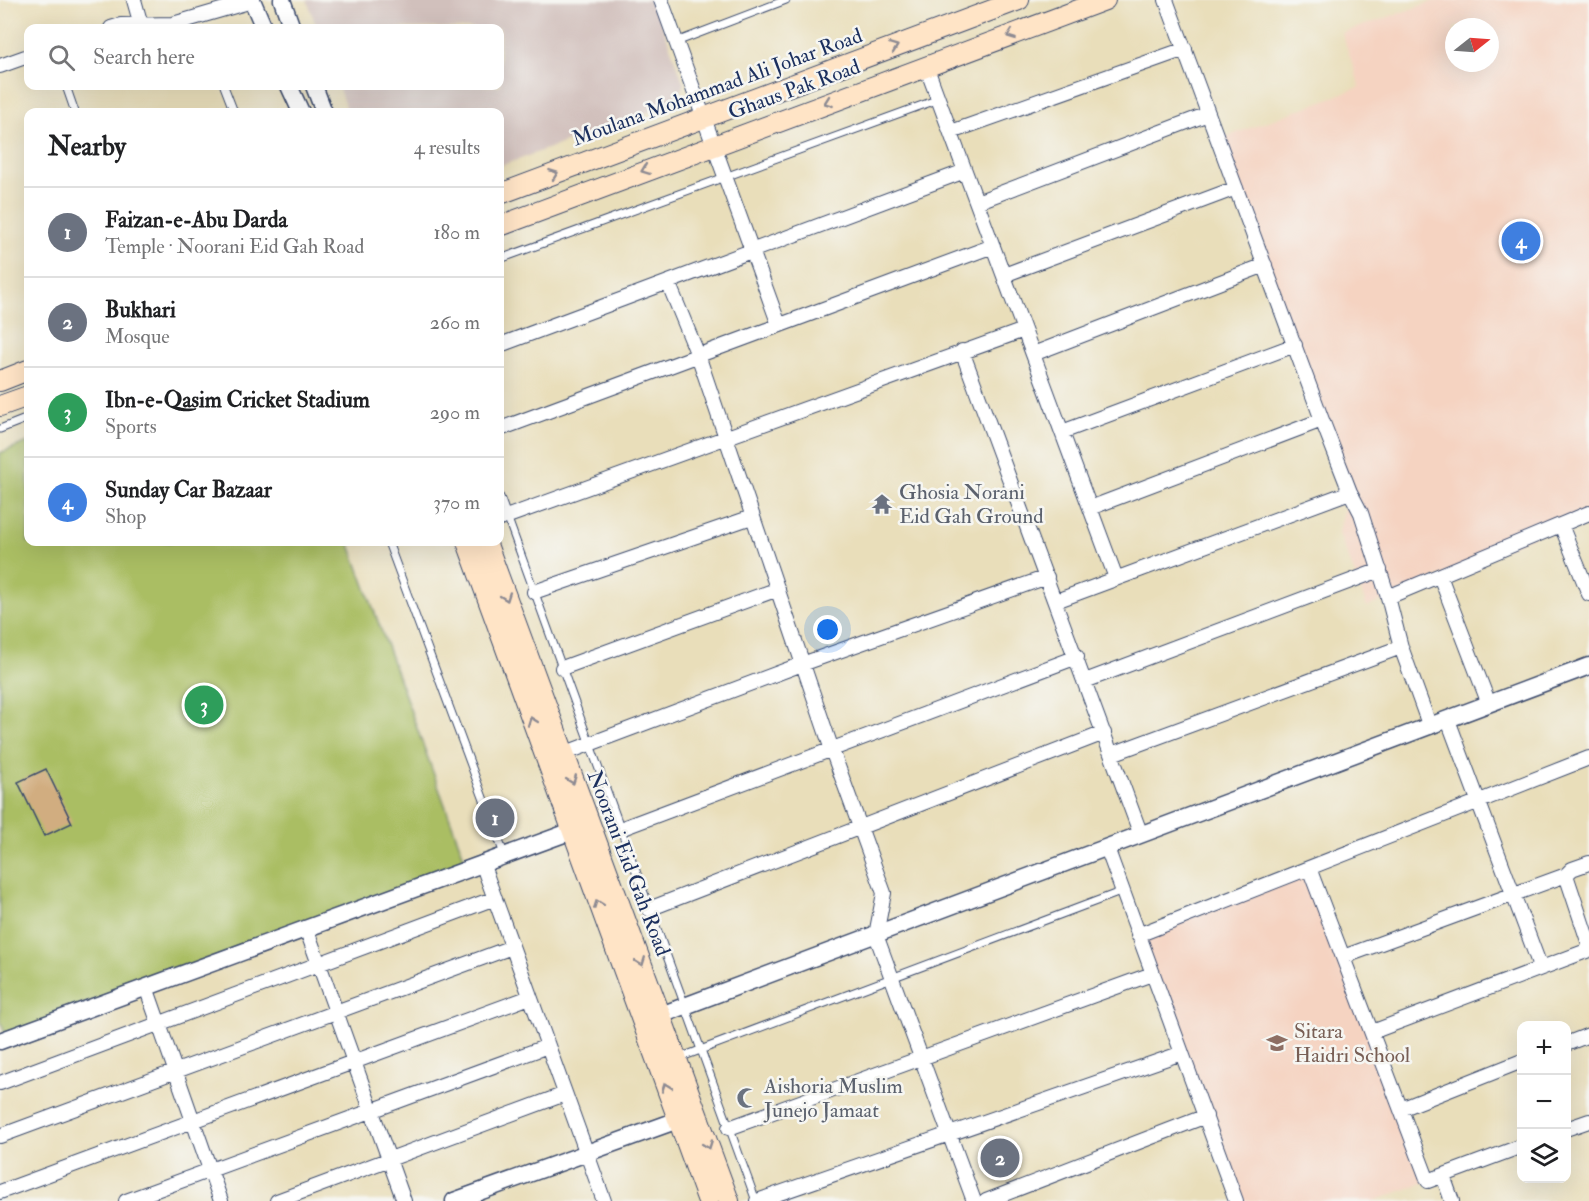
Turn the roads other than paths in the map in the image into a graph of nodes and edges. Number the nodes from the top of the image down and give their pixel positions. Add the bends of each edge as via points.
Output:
1 (134, 0) edge
2 (252, 0) edge
3 (282, 0) edge
4 (661, 0) edge
5 (786, 0) edge
6 (1019, 0) edge
7 (1029, 0) edge
8 (1106, 0) edge
9 (1166, 0) edge
10 (1070, 6) edge
11 (141, 24) edge
12 (173, 24) edge
13 (262, 24) edge
14 (291, 24) edge
15 (1039, 24) junction
16 (676, 42) junction
17 (1185, 49) junction
18 (24, 57) edge
19 (0, 66) edge
20 (926, 66) junction
21 (67, 90) edge
22 (226, 90) edge
23 (291, 90) edge
24 (316, 90) edge
25 (939, 99) junction
26 (74, 108) edge
27 (232, 108) edge
28 (299, 108) edge
29 (322, 108) edge
30 (1208, 114) junction
31 (704, 118) junction
32 (951, 132) junction
33 (713, 144) junction
34 (965, 171) junction
35 (724, 175) junction
36 (1236, 188) junction
37 (504, 193) edge
38 (977, 202) junction
39 (504, 224) edge
40 (993, 246) junction
41 (752, 251) junction
42 (504, 258) edge
43 (1265, 265) junction
44 (1004, 275) junction
45 (668, 282) junction
46 (779, 325) junction
47 (1024, 330) junction
48 (504, 344) edge
49 (1294, 345) junction
50 (962, 351) junction
51 (1033, 354) junction
52 (698, 355) junction
53 (24, 372) edge
54 (0, 381) edge
55 (24, 397) edge
56 (0, 406) edge
57 (24, 420) edge
58 (1322, 420) junction
59 (504, 428) edge
60 (0, 429) edge
61 (1062, 432) junction
62 (725, 438) junction
63 (1350, 492) junction
64 (1090, 508) junction
65 (1589, 513) edge
66 (752, 517) junction
67 (504, 518) edge
68 (504, 520) edge
69 (1561, 525) junction
70 (389, 546) edge
71 (468, 546) edge
72 (487, 546) edge
73 (1380, 570) junction
74 (1440, 576) junction
75 (1047, 577) junction
76 (1116, 578) junction
77 (778, 589) junction
78 (534, 592) junction
79 (1589, 594) edge
80 (1388, 597) junction
81 (1056, 601) junction
82 (1401, 648) junction
83 (1077, 657) junction
84 (805, 663) junction
85 (1589, 666) edge
86 (562, 668) junction
87 (1085, 681) junction
88 (1488, 704) junction
89 (1448, 720) junction
90 (1430, 727) junction
91 (1104, 733) junction
92 (590, 744) junction
93 (832, 750) junction
94 (563, 754) junction
95 (1112, 754) junction
96 (1589, 758) edge
97 (1479, 801) junction
98 (860, 827) junction
99 (620, 829) junction
100 (572, 831) junction
101 (1141, 835) junction
102 (1107, 848) junction
103 (505, 856) junction
104 (482, 863) junction
105 (1589, 863) edge
106 (1309, 868) junction
107 (1566, 875) junction
108 (1123, 891) junction
109 (1513, 893) junction
110 (495, 898) junction
111 (649, 909) junction
112 (306, 928) junction
113 (876, 935) junction
114 (1138, 935) junction
115 (1589, 944) edge
116 (512, 947) junction
117 (1589, 950) edge
118 (1343, 957) junction
119 (319, 964) junction
120 (1540, 966) junction
121 (1152, 974) junction
122 (892, 980) junction
123 (146, 987) junction
124 (530, 996) junction
125 (685, 1007) junction
126 (337, 1012) junction
127 (661, 1015) junction
128 (159, 1023) junction
129 (1372, 1032) junction
130 (1589, 1035) edge
131 (0, 1041) edge
132 (1571, 1042) edge
133 (548, 1046) junction
134 (700, 1049) junction
135 (1182, 1053) junction
136 (921, 1058) junction
137 (677, 1059) junction
138 (354, 1061) junction
139 (1517, 1063) edge
140 (176, 1071) junction
141 (0, 1083) edge
142 (565, 1094) junction
143 (1401, 1109) junction
144 (372, 1111) junction
145 (1206, 1116) junction
146 (678, 1120) junction
147 (193, 1121) junction
148 (1589, 1121) edge
149 (1571, 1127) edge
150 (729, 1128) junction
151 (950, 1134) junction
152 (0, 1136) edge
153 (1517, 1148) edge
154 (587, 1154) junction
155 (389, 1159) junction
156 (210, 1170) junction
157 (1443, 1176) junction
158 (0, 1192) edge
159 (1234, 1200) edge
160 (126, 1201) edge
161 (221, 1201) edge
162 (277, 1201) edge
163 (404, 1201) edge
164 (454, 1201) edge
165 (604, 1201) edge
166 (708, 1201) edge
167 (729, 1201) edge
168 (756, 1201) edge
169 (974, 1201) edge
170 (986, 1201) edge
171 (1452, 1201) edge

1 - 11 street
2 - 12 street
2 - 13 street
3 - 14 street
4 - 16 street
5 - 16 lane
31 -> 6 main road, Moulana Mohammad Ali Johar Road
7 - 15 main road
8 - 10 main road, Ghaus Pak Road
9 - 17 street
10 - 15 main road, Ghaus Pak Road
15 -> 20 main road, Ghaus Pak Road
16 - 31 street
17 - 30 street
17 - 32 street
18 - 19 street
20 - 25 street
20 -> 33 main road, Ghaus Pak Road
21 - 26 lane
22 - 27 lane
23 - 28 street
24 - 29 street
25 - 32 street
25 - 35 lane
30 - 36 street
30 - 38 street
31 - 33 street
37 -> 31 main road, Moulana Mohammad Ali Johar Road
32 - 34 street
33 - 35 street
33 -> 39 main road, Ghaus Pak Road
34 - 38 street
34 - 41 street
35 - 41 street
35 - 42 lane
36 - 43 street
36 - 44 street
38 - 40 street
40 - 44 street
40 - 46 street
41 - 45 street
41 - 46 street
43 - 49 street
43 - 51 street
44 - 47 street
45 - 48 street
45 - 52 street
46 - 52 street
47 - 50 street
47 - 51 street
49 - 58 street
49 - 61 street
50 - 62 street
50 - 75 street
51 - 61 street
52 - 59 street
52 - 62 street
53 - 54 main road
55 - 56 main road
57 - 60 lane
58 - 63 street
58 - 64 street
61 - 64 street
62 - 66 street
62 - 67 street
63 - 73 street
63 - 76 street
64 - 76 street
65 - 69 street
66 - 77 street
66 - 78 street
68 - 78 lane
69 - 74 street
69 - 79 street
70 - 103 lane
100 -> 71 main road, Noorani Eid Gah Road
72 -> 94 main road, Noorani Eid Gah Road
73 - 80 street
73 - 87 street
74 - 80 street
74 - 88 street
75 - 81 street
75 - 84 street
76 - 81 street
77 - 84 street
77 - 86 street
78 - 86 lane
80 - 82 street
81 - 83 street
82 - 90 street
82 - 95 street
83 - 87 street
83 - 93 street
84 - 92 street
84 - 93 street
85 - 88 street
86 - 92 lane
87 - 91 street
88 - 89 street
89 - 90 street
89 - 97 street
90 - 101 street
91 - 95 street
91 - 98 street
92 - 94 street
92 - 99 lane
93 - 98 street
93 - 99 street
94 -> 127 main road, Noorani Eid Gah Road
95 - 101 street
96 - 97 street
97 - 106 street
97 - 109 street
98 - 111 street
98 - 113 street via 884,893
99 - 111 lane
100 - 103 street
146 -> 100 main road, Noorani Eid Gah Road
101 - 102 street
102 - 108 street
102 - 113 street
103 - 104 street
104 - 110 street
104 - 112 street
105 - 107 street
106 - 114 street
106 - 118 street
107 - 109 street
107 - 115 street
108 - 114 street
108 - 122 lane
109 - 118 street
109 - 120 street
110 - 116 street
110 - 119 street
111 - 125 lane
112 - 119 street
112 - 123 street
113 - 122 street
113 - 125 street
114 - 121 street
116 - 124 street
116 - 126 street
117 - 120 street
118 - 129 street
119 - 126 street
119 - 128 street
120 - 129 street
121 - 135 street
121 - 136 street
122 - 134 lane
122 - 136 street
123 - 128 street
123 - 131 street
124 - 133 street
124 - 138 street
125 - 127 street
125 - 134 lane
126 - 138 street
126 - 140 street
127 - 137 main road, Noorani Eid Gah Road
128 - 140 street
128 - 141 street
129 - 143 street
130 - 132 street
133 - 142 street
133 - 144 street
134 - 137 lane
134 - 150 lane
135 - 145 street
135 - 151 street
136 - 150 street
136 - 151 street
137 -> 167 main road, Noorani Eid Gah Road
138 - 144 street
138 - 147 street
139 - 143 street
140 - 147 street
140 - 152 street
142 - 154 street
142 - 155 street
143 - 157 street via 1428,1180
144 - 155 street
144 - 156 street
145 - 159 street
145 - 170 street
146 - 154 street
146 - 166 main road, Noorani Eid Gah Road
147 - 156 street
147 - 158 street
148 - 149 street
150 - 168 lane
151 - 168 street
151 - 169 street
153 - 157 street
154 - 164 street
154 - 165 street
155 - 162 street
155 - 163 street
156 - 160 street
156 - 161 street
157 - 171 street

